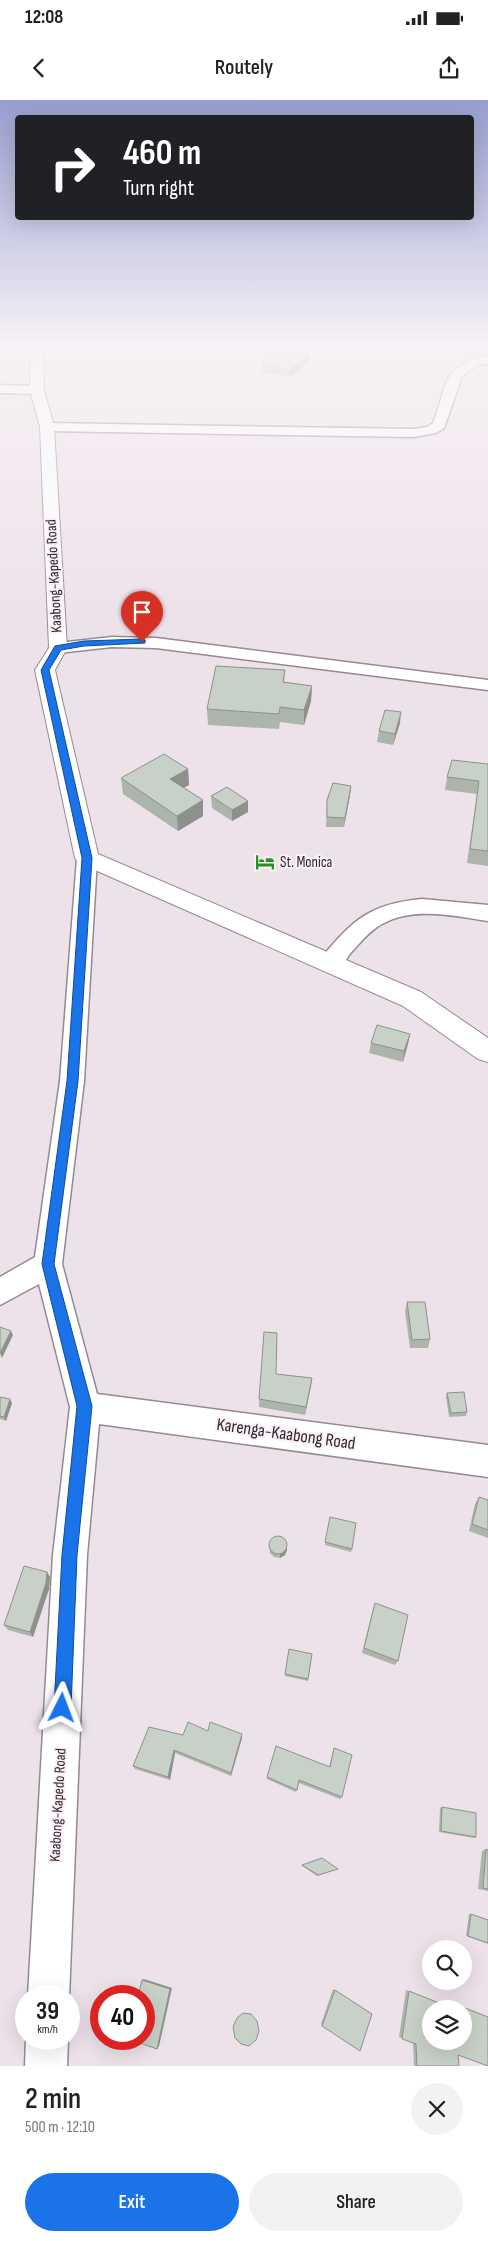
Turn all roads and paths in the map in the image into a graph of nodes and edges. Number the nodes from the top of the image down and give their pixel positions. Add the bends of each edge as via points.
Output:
1 (47, 434) edge
2 (58, 648) junction
3 (488, 685) edge
4 (87, 858) junction
5 (488, 913) edge
6 (330, 963) junction
7 (488, 1052) edge
8 (48, 1264) junction
9 (0, 1292) edge
10 (84, 1406) junction
11 (488, 1461) edge
12 (50, 1985) edge
13 (47, 2050) edge
14 (46, 2066) edge

1 - 2 main road, Kaabong-Kapedo Road
2 - 3 street via 112,642 156,643
2 - 4 main road, Kaabong-Kapedo Road via 45,670
4 - 6 main road
4 - 8 street, Kaabong-Kapedo Road via 72,1081
5 - 6 street via 439,907 415,908 379,916 362,927
6 - 7 main road via 412,999
8 - 9 street
8 - 10 street, Kaabong-Kapedo Road
10 - 11 street, Karenga-Kaabong Road
10 - 12 street, Kaabong-Kapedo Road via 70,1555
13 - 14 street

